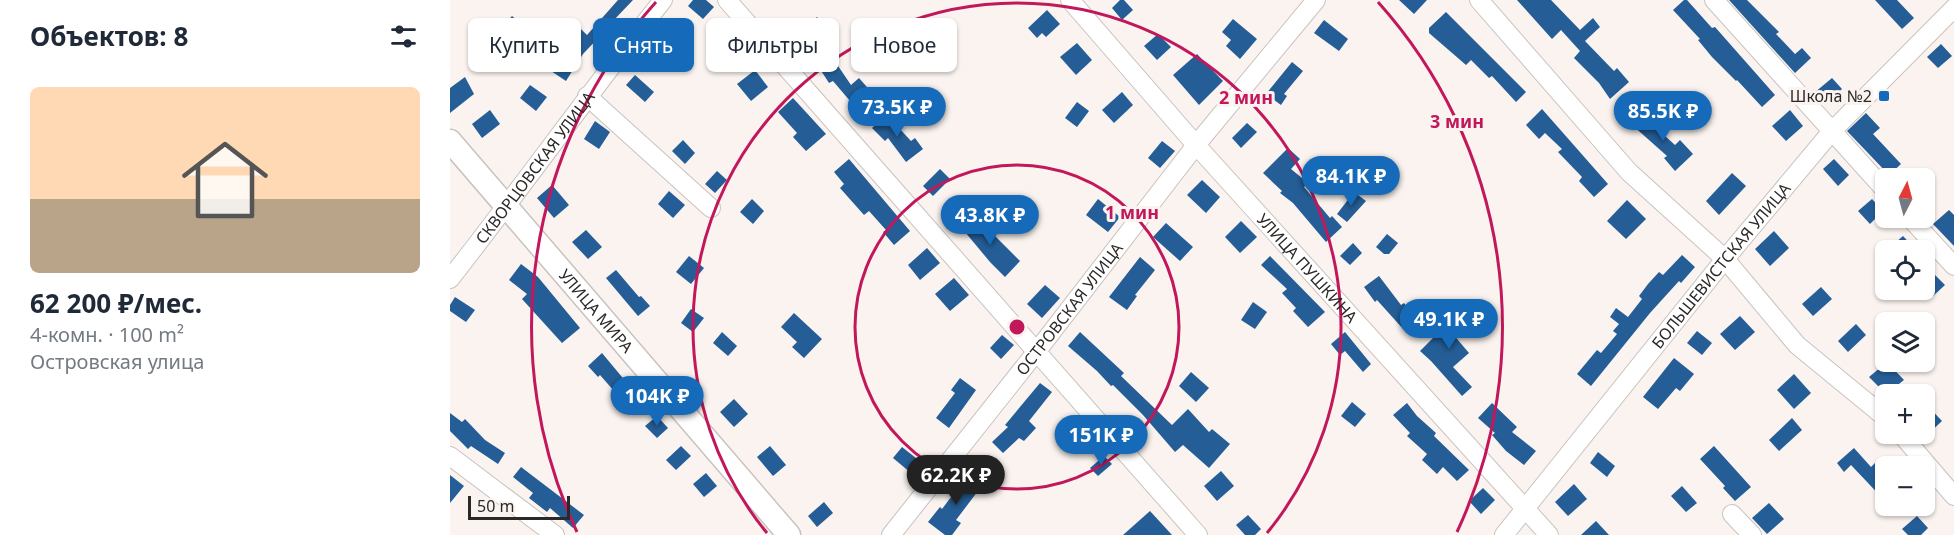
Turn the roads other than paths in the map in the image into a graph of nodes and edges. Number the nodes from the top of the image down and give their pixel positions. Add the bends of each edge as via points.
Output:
1 (663, 0) edge
2 (727, 0) edge
3 (1070, 0) edge
4 (1316, 0) edge
5 (1479, 0) edge
6 (1714, 0) edge
7 (1950, 9) edge
8 (587, 96) junction
9 (1832, 131) junction
10 (450, 141) edge
11 (1196, 145) junction
12 (1875, 179) edge
13 (507, 206) junction
14 (711, 208) dead end
15 (1919, 228) edge
16 (1725, 259) junction
17 (1954, 266) edge
18 (450, 279) edge
19 (1037, 351) junction
20 (1875, 409) edge
21 (1910, 444) edge
22 (450, 456) edge
23 (1954, 496) edge
24 (1526, 508) junction
25 (1732, 514) dead end
26 (555, 535) edge
27 (789, 535) edge
28 (891, 535) edge
29 (1198, 535) edge
30 (1504, 535) edge
31 (1549, 535) edge
32 (1752, 535) edge

1 - 8 street, СКВОРЦОВСКАЯ УЛИЦА
2 - 19 street
3 - 11 street, УЛИЦА ПУШКИНА
4 - 11 street, ОСТРОВСКАЯ УЛИЦА
5 - 16 street via 1629,172
6 - 9 street
7 - 9 street, БОЛЬШЕВИСТСКАЯ УЛИЦА
8 - 13 street, СКВОРЦОВСКАЯ УЛИЦА
8 - 14 street
9 - 12 street
9 - 16 street, БОЛЬШЕВИСТСКАЯ УЛИЦА
10 - 13 main road, УЛИЦА МИРА
11 - 19 street, ОСТРОВСКАЯ УЛИЦА
11 - 24 street, УЛИЦА ПУШКИНА
13 - 18 street, СКВОРЦОВСКАЯ УЛИЦА
13 - 27 main road, УЛИЦА МИРА
15 - 17 street
16 - 20 street via 1797,345
16 - 24 street, БОЛЬШЕВИСТСКАЯ УЛИЦА
19 - 28 street, ОСТРОВСКАЯ УЛИЦА
19 - 29 street
21 - 23 street
22 - 26 street
24 - 30 street, БОЛЬШЕВИСТСКАЯ УЛИЦА
24 - 31 street, УЛИЦА ПУШКИНА
25 - 32 street

